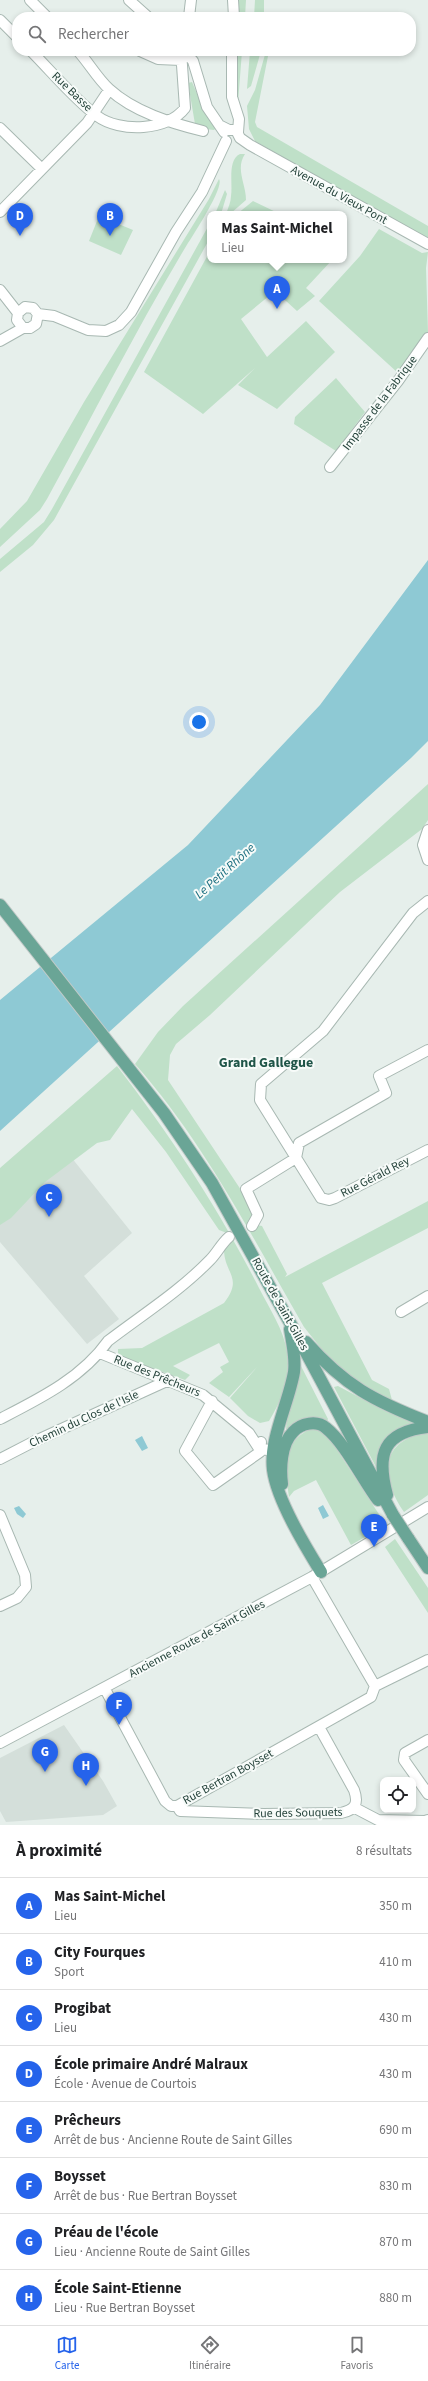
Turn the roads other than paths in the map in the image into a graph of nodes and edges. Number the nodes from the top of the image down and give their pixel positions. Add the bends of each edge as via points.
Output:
1 (30, 0) edge
2 (129, 0) edge
3 (191, 0) edge
4 (233, 0) edge
5 (42, 12) edge
6 (142, 12) edge
7 (190, 12) edge
8 (234, 12) edge
9 (0, 20) edge
10 (12, 32) edge
11 (36, 56) edge
12 (82, 56) edge
13 (151, 56) edge
14 (172, 56) edge
15 (182, 56) edge
16 (185, 56) edge
17 (232, 56) edge
18 (109, 90) junction
19 (95, 114) junction
20 (167, 122) junction
21 (0, 128) edge
22 (203, 131) dead end
23 (231, 136) junction
24 (42, 169) junction
25 (0, 212) edge
26 (428, 244) edge
27 (0, 290) edge
28 (20, 317) junction
29 (38, 317) junction
30 (0, 334) edge
31 (428, 338) edge
32 (0, 341) edge
33 (330, 467) dead end
34 (428, 830) edge
35 (428, 860) edge
36 (428, 901) edge
37 (0, 905) edge
38 (428, 1050) edge
39 (428, 1150) edge
40 (296, 1158) junction
41 (252, 1226) dead end
42 (229, 1237) dead end
43 (428, 1296) edge
44 (401, 1312) dead end
45 (289, 1321) junction
46 (100, 1353) junction
47 (168, 1380) junction
48 (212, 1401) junction
49 (0, 1419) edge
50 (428, 1422) edge
51 (428, 1427) edge
52 (248, 1433) junction
53 (259, 1437) junction
54 (279, 1445) junction
55 (262, 1449) junction
56 (0, 1459) edge
57 (428, 1507) edge
58 (0, 1515) edge
59 (393, 1515) junction
60 (428, 1568) edge
61 (317, 1575) junction
62 (0, 1606) edge
63 (428, 1660) edge
64 (375, 1686) junction
65 (105, 1689) junction
66 (319, 1727) junction
67 (428, 1740) edge
68 (0, 1743) edge
69 (428, 1794) edge
70 (177, 1806) junction
71 (354, 1808) junction
72 (428, 1820) edge

1 - 5 street
2 - 6 street
3 - 7 street
4 - 8 street
9 - 10 street
11 - 19 street, Rue Basse
12 - 18 street
13 - 14 street via 158,59
15 - 20 street via 185,108 179,116
16 - 23 street, Avenue du Vieux Pont via 193,61 207,107
17 - 23 street
18 - 19 street
18 - 20 street
19 - 20 street, Rue Basse via 120,125 138,127
19 - 24 street
20 - 22 street
21 - 24 street
23 - 26 street, Avenue du Vieux Pont via 250,144
23 - 29 street via 202,192 131,312 119,324 106,331 88,330 54,316
24 - 25 street
27 - 28 street
28 - 29 street via 29,307
28 - 29 street via 34,327
28 - 30 street
28 - 32 street
31 - 33 street, Impasse de la Fabrique via 398,381
34 - 35 street via 423,845
36 - 40 street via 413,913 323,1031 261,1084 260,1100
37 - 45 main road, Route de Saint-Gilles via 186,1144 212,1183
38 - 40 street via 379,1076 386,1093 299,1143
39 - 40 street, Rue Gérald Rey via 329,1200 321,1198
40 - 41 street via 246,1189 258,1215
42 - 46 street via 200,1269 108,1341
43 - 44 street
45 - 50 main road via 328,1366 347,1382 386,1406
45 - 54 main road via 294,1370
45 - 59 main road, Route de Saint-Gilles
46 - 47 street, Rue des Prêcheurs
46 - 49 street via 54,1390
47 - 48 street, Rue des Prêcheurs
47 - 56 street, Chemin du Clos de l'Isle
48 - 52 street, Rue des Prêcheurs
48 - 55 street via 185,1451 213,1485
51 - 59 main road via 406,1431 393,1440 384,1452 381,1465
52 - 53 street, Rue des Prêcheurs
52 - 55 street, Rue des Prêcheurs
53 - 54 street, Rue des Prêcheurs
53 - 55 street
54 - 55 street
54 - 59 main road via 301,1426 314,1423 325,1427 336,1438 381,1504
54 - 61 main road via 285,1503
57 - 61 street, Ancienne Route de Saint Gilles
58 - 62 street via 25,1575 26,1587 17,1598
59 - 60 main road, Route de Saint-Gilles, bridge
61 - 64 street
61 - 65 street, Ancienne Route de Saint Gilles
63 - 64 street
64 - 66 street via 371,1697 365,1702
65 - 68 street, Ancienne Route de Saint Gilles
65 - 70 street, Rue Bertran Boysset via 165,1802
66 - 70 street, Rue Bertran Boysset
66 - 71 street, Rue des Souquets via 354,1790 357,1799
67 - 69 street via 405,1753 404,1760
70 - 71 street, Rue des Souquets via 180,1811 264,1814 341,1813
71 - 72 street via 378,1820

